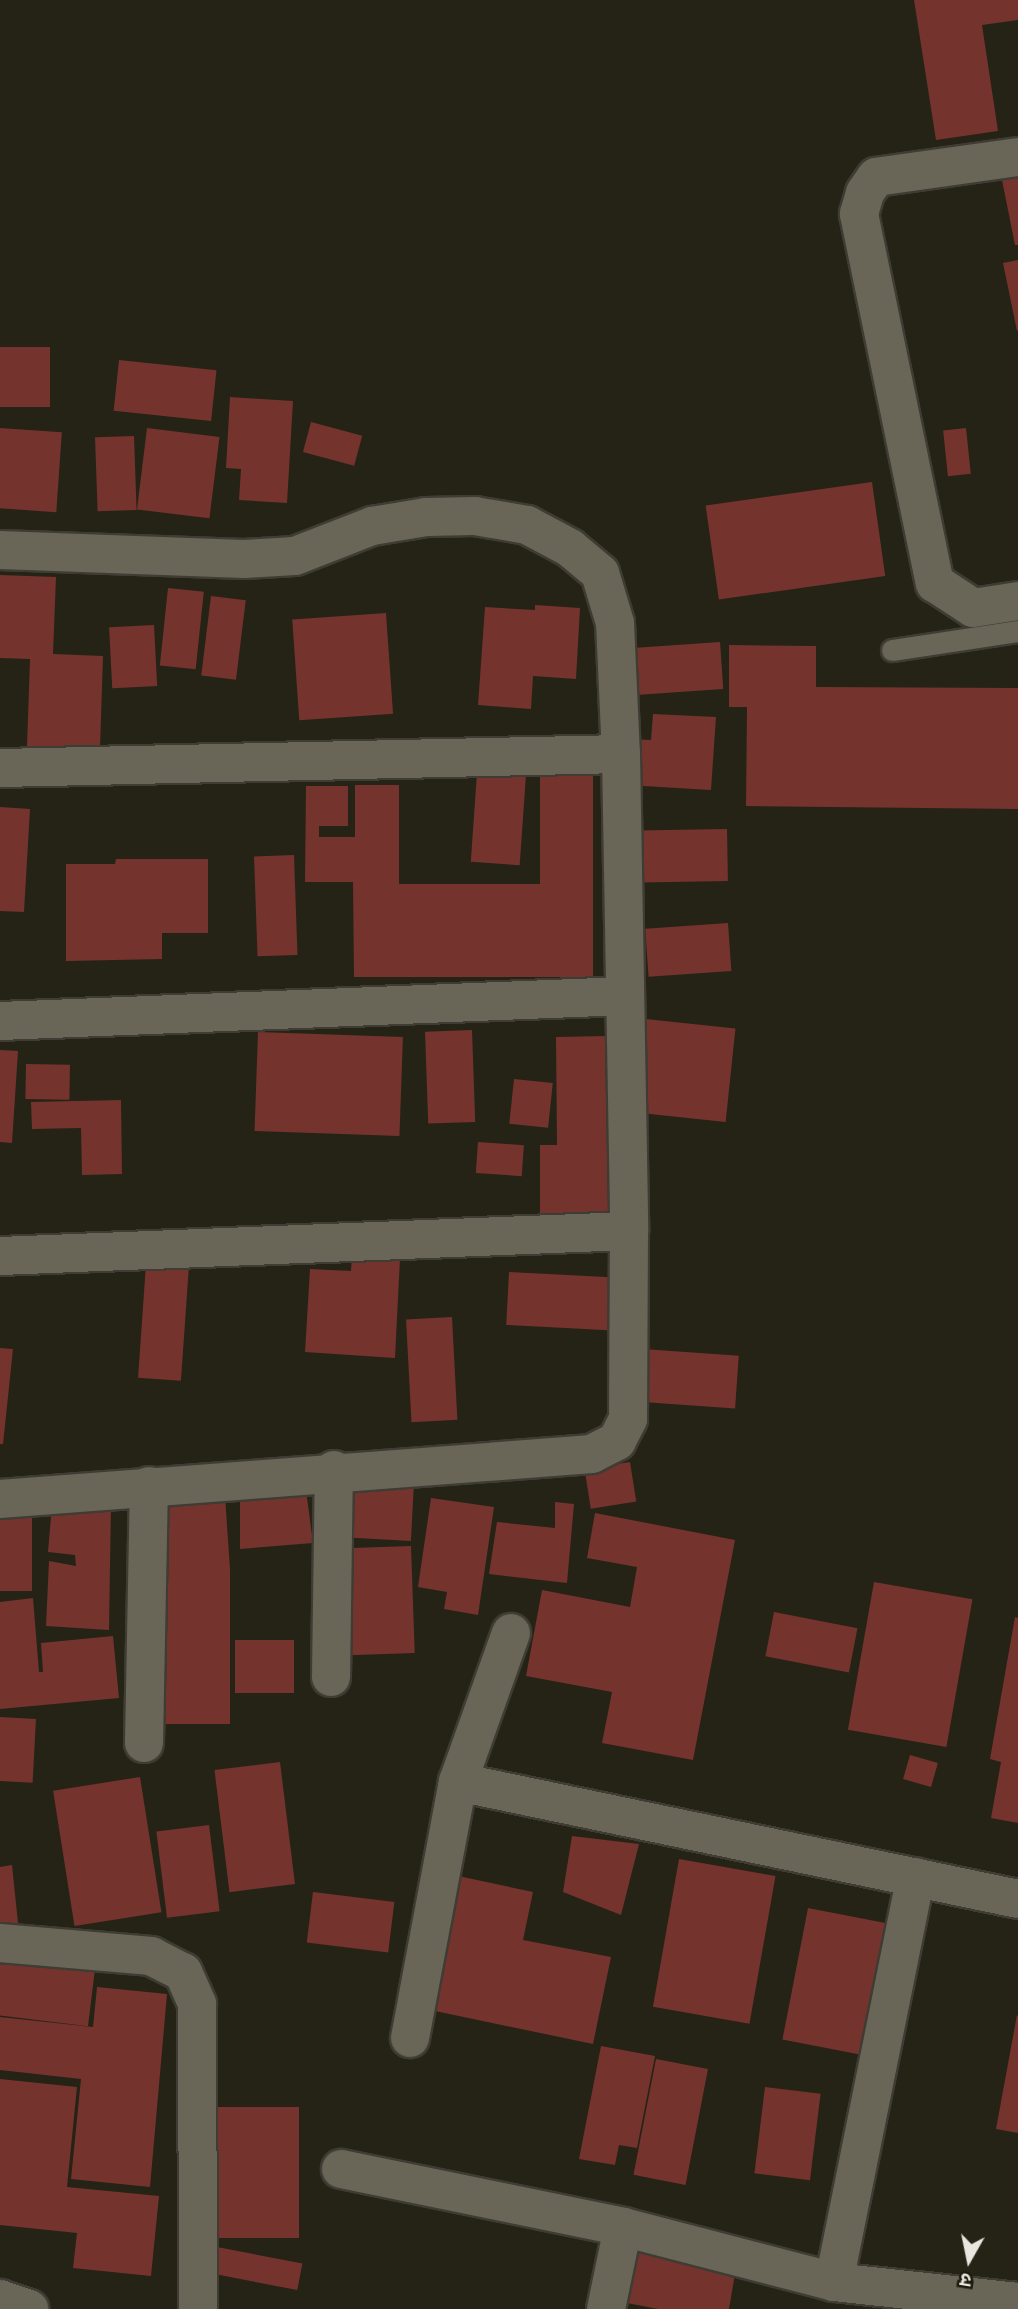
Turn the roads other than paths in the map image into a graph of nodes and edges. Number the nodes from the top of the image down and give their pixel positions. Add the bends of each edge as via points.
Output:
1 (1018, 157) edge
2 (0, 550) edge
3 (1018, 601) edge
4 (1018, 631) edge
5 (892, 650) dead end
6 (621, 754) junction
7 (0, 768) edge
8 (624, 996) junction
9 (0, 1021) edge
10 (629, 1231) junction
11 (0, 1256) edge
12 (334, 1471) junction
13 (149, 1486) junction
14 (0, 1499) edge
15 (511, 1633) dead end
16 (331, 1677) dead end
17 (144, 1742) dead end
18 (458, 1782) junction
19 (916, 1877) junction
20 (1018, 1899) edge
21 (0, 1943) edge
22 (410, 2038) dead end
23 (341, 2169) dead end
24 (622, 2227) junction
25 (834, 2282) junction
26 (0, 2299) edge
27 (898, 2299) edge
28 (1018, 2302) edge
29 (29, 2309) edge
30 (198, 2309) edge
31 (606, 2309) edge

1 - 3 street via 876,177 864,193 859,214 935,583 973,608
2 - 6 street via 244,559 295,556 372,526 426,517 475,516 527,525 570,548 600,573 615,623
4 - 5 lane
6 - 7 street
6 - 8 street
8 - 9 street
8 - 10 street
10 - 11 street
10 - 12 street via 628,1419 617,1441 592,1454
12 - 13 street
12 - 16 street
13 - 14 street
13 - 17 street
15 - 18 street
18 - 19 street
18 - 22 street
19 - 20 street
19 - 25 street
21 - 30 street via 151,1956 183,1972 197,2004
23 - 24 street
24 - 25 street
24 - 31 street
25 - 27 street
26 - 29 street
27 - 28 street

